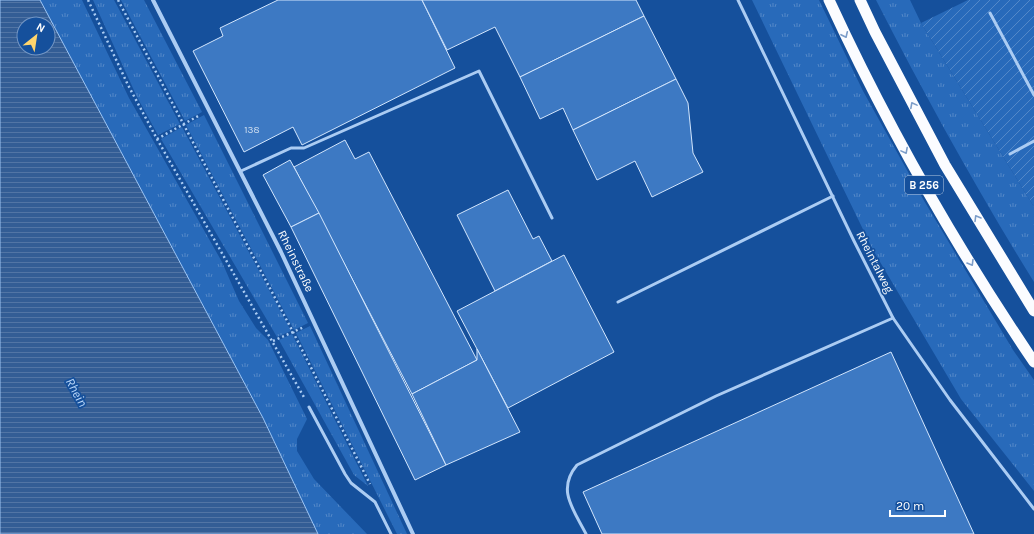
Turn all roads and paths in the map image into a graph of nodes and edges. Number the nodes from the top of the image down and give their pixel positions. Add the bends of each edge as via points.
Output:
1 (88, 0) edge
2 (118, 0) edge
3 (153, 0) edge
4 (738, 0) edge
5 (829, 0) edge
6 (860, 0) edge
7 (990, 14) dead end
8 (1034, 96) edge
9 (201, 115) dead end
10 (183, 124) junction
11 (157, 139) junction
12 (1034, 141) edge
13 (1010, 154) dead end
14 (241, 171) junction
15 (833, 196) junction
16 (552, 218) dead end
17 (618, 302) dead end
18 (1034, 311) edge
19 (893, 318) junction
20 (298, 330) dead end
21 (294, 332) junction
22 (273, 341) junction
23 (1034, 362) edge
24 (309, 407) joint
25 (371, 498) junction
26 (1034, 509) edge
27 (391, 534) edge
28 (413, 534) edge
29 (586, 534) edge

1 - 11 path
2 - 10 path
3 - 14 street, Rheinstraße
4 - 15 lane, Rheintalweg
5 -> 23 highway, B 256 via 849,45 921,181 1002,315
18 -> 6 highway, B 256 via 945,165
7 - 8 lane
9 - 10 path
10 - 11 path
10 - 21 path
11 - 22 path
12 - 13 lane
14 - 16 lane via 291,148 304,148 479,71
14 - 28 street, Rheinstraße
15 - 17 lane
15 - 19 lane, Rheintalweg
19 - 26 lane, Rheintalweg via 950,400
19 - 29 lane via 716,396 577,465 571,472 567,492
20 - 21 path
21 - 22 path
21 - 25 path via 369,480
22 - 24 path
24 - 25 lane via 351,483
25 - 27 lane via 379,508

